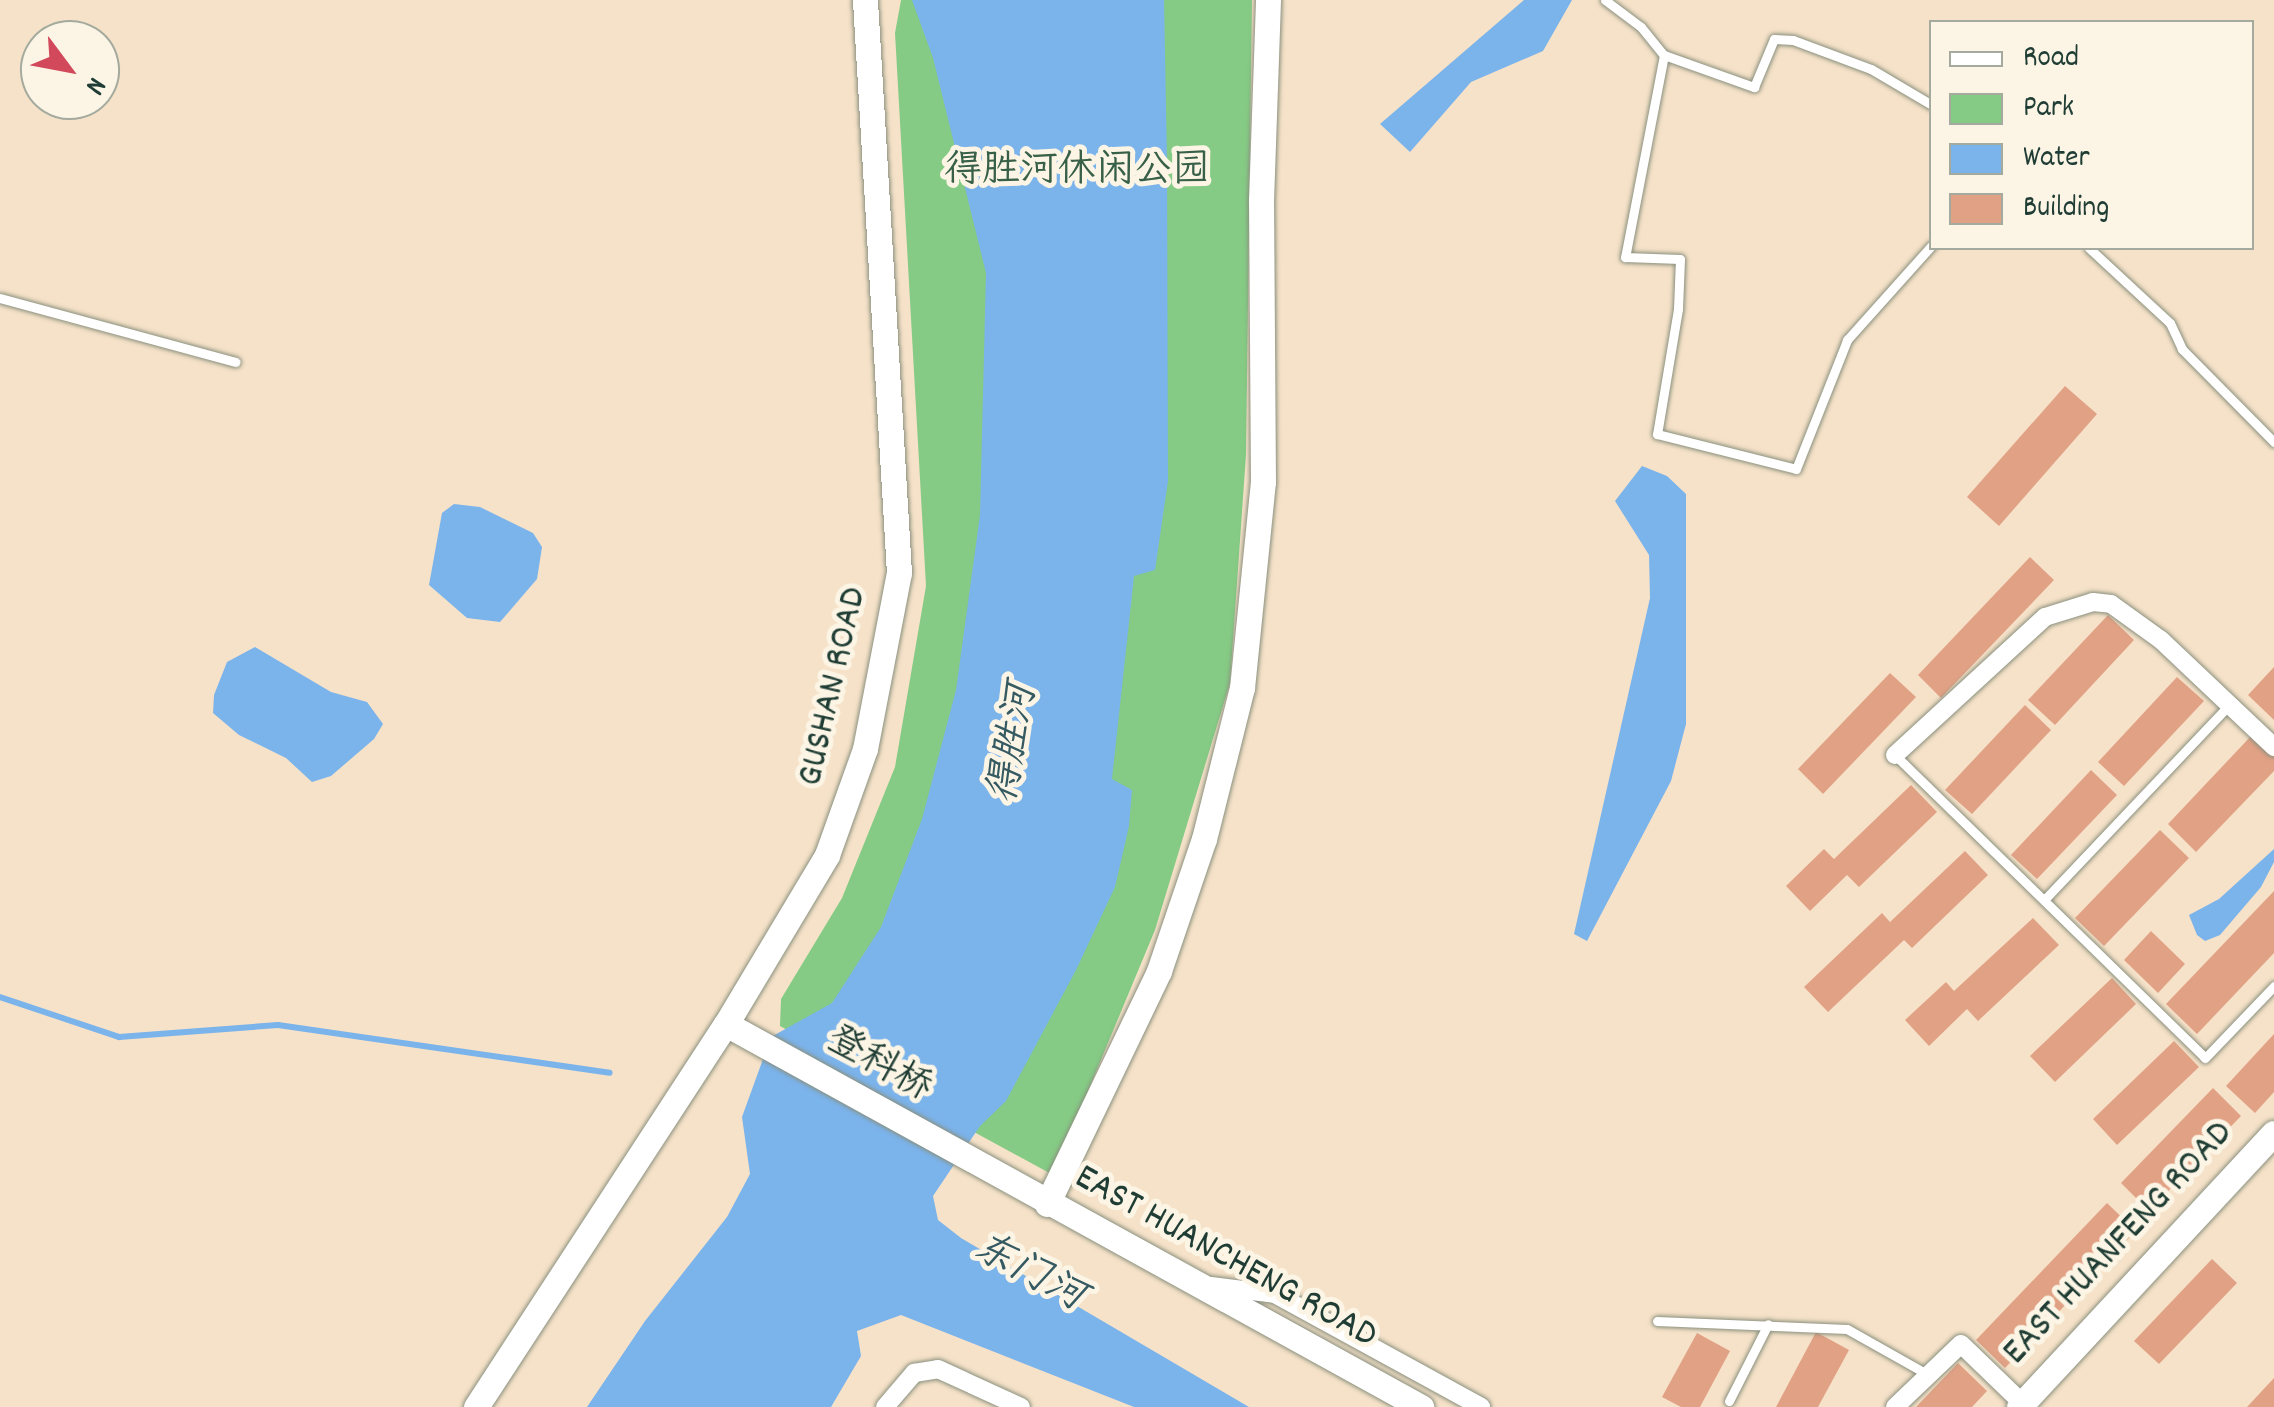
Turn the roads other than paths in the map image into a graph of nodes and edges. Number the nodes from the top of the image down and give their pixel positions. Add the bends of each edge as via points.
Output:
1 (866, 0) edge
2 (1268, 0) edge
3 (1605, 0) edge
4 (1664, 55) junction
5 (1929, 103) edge
6 (1929, 248) edge
7 (2091, 250) edge
8 (0, 298) edge
9 (236, 362) dead end
10 (2274, 442) edge
11 (2229, 705) junction
12 (2274, 747) edge
13 (1896, 755) joint
14 (2044, 900) junction
15 (2274, 986) edge
16 (726, 1024) junction
17 (2274, 1132) edge
18 (993, 1173) joint
19 (1047, 1204) junction
20 (1196, 1285) junction
21 (1657, 1321) dead end
22 (1768, 1324) junction
23 (1927, 1374) junction
24 (1728, 1401) dead end
25 (2020, 1405) edge
26 (476, 1407) edge
27 (886, 1407) edge
28 (1021, 1407) edge
29 (1420, 1407) edge
30 (1480, 1407) edge
31 (1895, 1407) edge

1 - 16 main road, GUSHAN ROAD via 899,573 865,749 828,855
2 - 19 main road via 1260,201 1263,482 1242,688 1204,839 1159,971
3 - 4 lane via 1642,26
4 - 5 lane via 1754,87 1774,38 1793,40 1871,69
4 - 6 lane via 1625,257 1680,259 1656,434 1796,469 1847,340
7 - 10 lane via 2170,322 2182,349
8 - 9 lane
11 - 12 street
11 - 13 street via 2161,640 2112,604 2093,602 2045,617
11 - 14 lane
13 - 14 lane
14 - 15 lane via 2205,1058
16 - 18 main road, 登科桥
16 - 26 main road, GUSHAN ROAD
17 - 25 main road, EAST HUANFENG ROAD
18 - 19 main road, EAST HUANCHENG ROAD
19 - 20 main road, EAST HUANCHENG ROAD
20 - 29 main road, EAST HUANCHENG ROAD
20 - 30 street via 1275,1294
21 - 22 lane
22 - 23 lane via 1846,1329
22 - 24 lane
23 - 25 street via 1961,1344
23 - 31 street
27 - 28 street via 914,1373 938,1369

